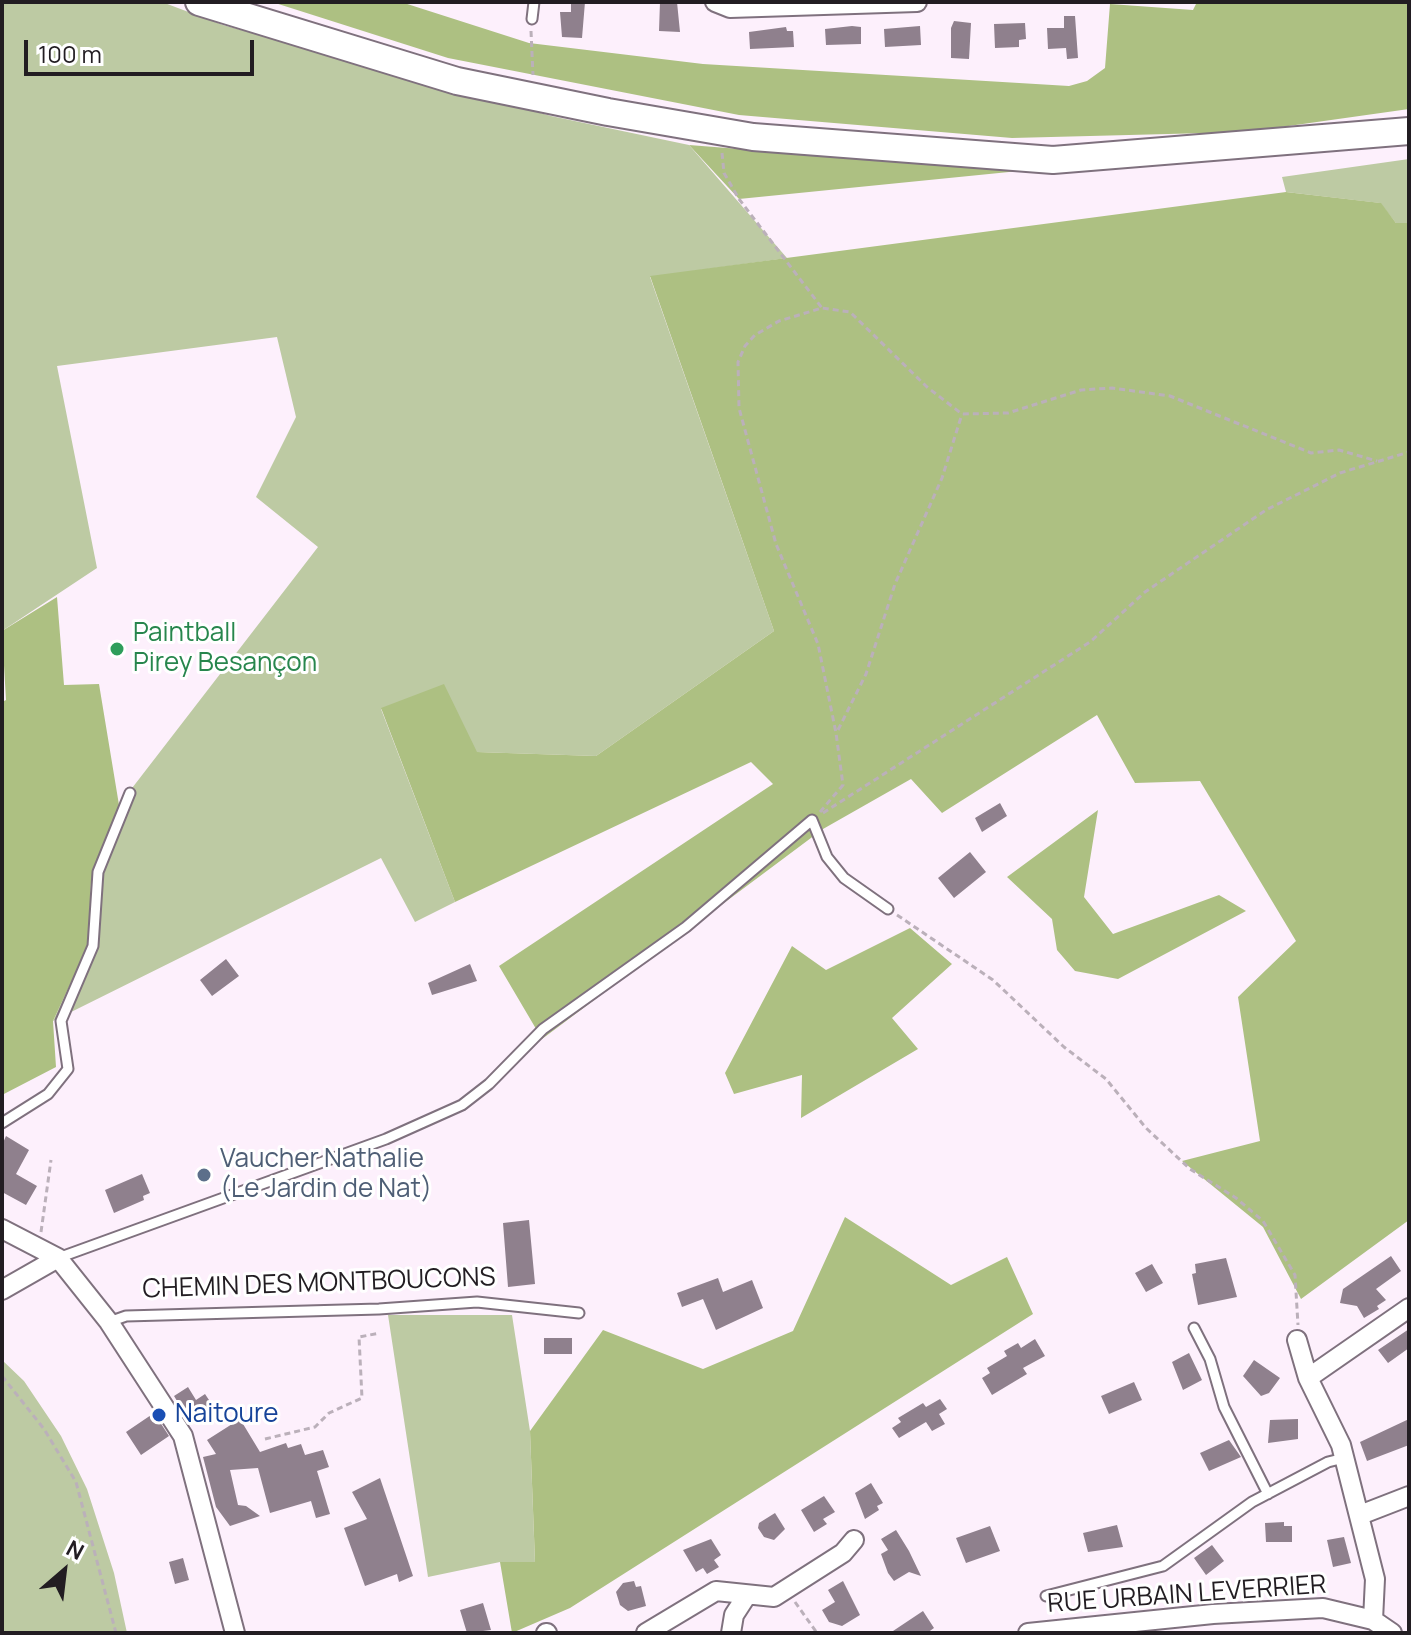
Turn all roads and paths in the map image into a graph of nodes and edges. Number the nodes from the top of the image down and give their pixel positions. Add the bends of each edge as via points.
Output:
1 (199, 2) edge
2 (534, 2) edge
3 (715, 2) edge
4 (917, 2) edge
5 (532, 19) joint
6 (536, 97) junction
7 (719, 131) junction
8 (1409, 131) edge
9 (822, 308) junction
10 (962, 414) junction
11 (1409, 452) edge
12 (1377, 461) junction
13 (836, 733) junction
14 (130, 793) dead end
15 (812, 820) junction
16 (888, 909) joint
17 (2, 1123) edge
18 (51, 1160) dead end
19 (2, 1229) edge
20 (39, 1248) junction
21 (58, 1258) junction
22 (2, 1290) edge
23 (1409, 1308) edge
24 (579, 1313) dead end
25 (109, 1322) junction
26 (1194, 1328) dead end
27 (380, 1333) dead end
28 (1297, 1340) joint
29 (2, 1376) edge
30 (1308, 1378) junction
31 (265, 1439) dead end
32 (1344, 1458) junction
33 (1268, 1494) junction
34 (1409, 1496) edge
35 (1360, 1515) junction
36 (854, 1540) dead end
37 (785, 1590) junction
38 (747, 1595) junction
39 (1046, 1596) dead end
40 (1373, 1620) junction
41 (116, 1633) edge
42 (235, 1633) edge
43 (646, 1633) edge
44 (731, 1633) edge
45 (817, 1633) edge
46 (1028, 1633) edge
47 (1392, 1633) edge

1 - 6 main road via 443,77
2 - 5 lane
3 - 4 street via 730,8
5 - 6 path via 529,43
6 - 7 main road
7 - 8 main road via 1053,160
7 - 9 path via 724,173 739,199
9 - 10 path via 850,312
9 - 13 path via 779,321 745,346 738,362 739,408 776,544 818,644
10 - 12 path via 1008,413 1081,390 1112,388 1170,396 1311,453 1339,450
10 - 13 path via 866,674
11 - 12 path
12 - 15 path via 1266,510 1145,592 1090,642
13 - 15 path via 843,785
14 - 17 lane via 98,872 93,946 61,1021 68,1069 48,1094
15 - 16 lane via 827,857 844,878
15 - 21 lane via 686,927 543,1029 462,1105 386,1139
16 - 28 path via 993,980 1106,1079 1146,1128 1190,1169 1263,1221 1295,1275
18 - 20 path
19 - 20 street
20 - 21 street
21 - 22 street
21 - 25 street, CHEMIN DES MONTBOUCONS
23 - 30 street
24 - 25 lane, CHEMIN DES MONTBOUCONS via 477,1302 126,1316
25 - 42 street, CHEMIN DES MONTBOUCONS via 183,1436
26 - 33 lane via 1224,1407
27 - 31 path via 359,1337 362,1398 329,1413 315,1427
28 - 30 street
29 - 41 path via 44,1429 76,1482
30 - 32 street
32 - 33 lane
32 - 35 street
33 - 39 lane via 1163,1566
34 - 35 street
35 - 40 street via 1375,1579
36 - 37 street via 843,1553
37 - 38 street via 774,1597
37 - 45 path
38 - 43 street via 716,1591
38 - 44 street via 734,1615
40 - 46 street, RUE URBAIN LEVERRIER via 1323,1608
40 - 47 street, RUE URBAIN LEVERRIER

